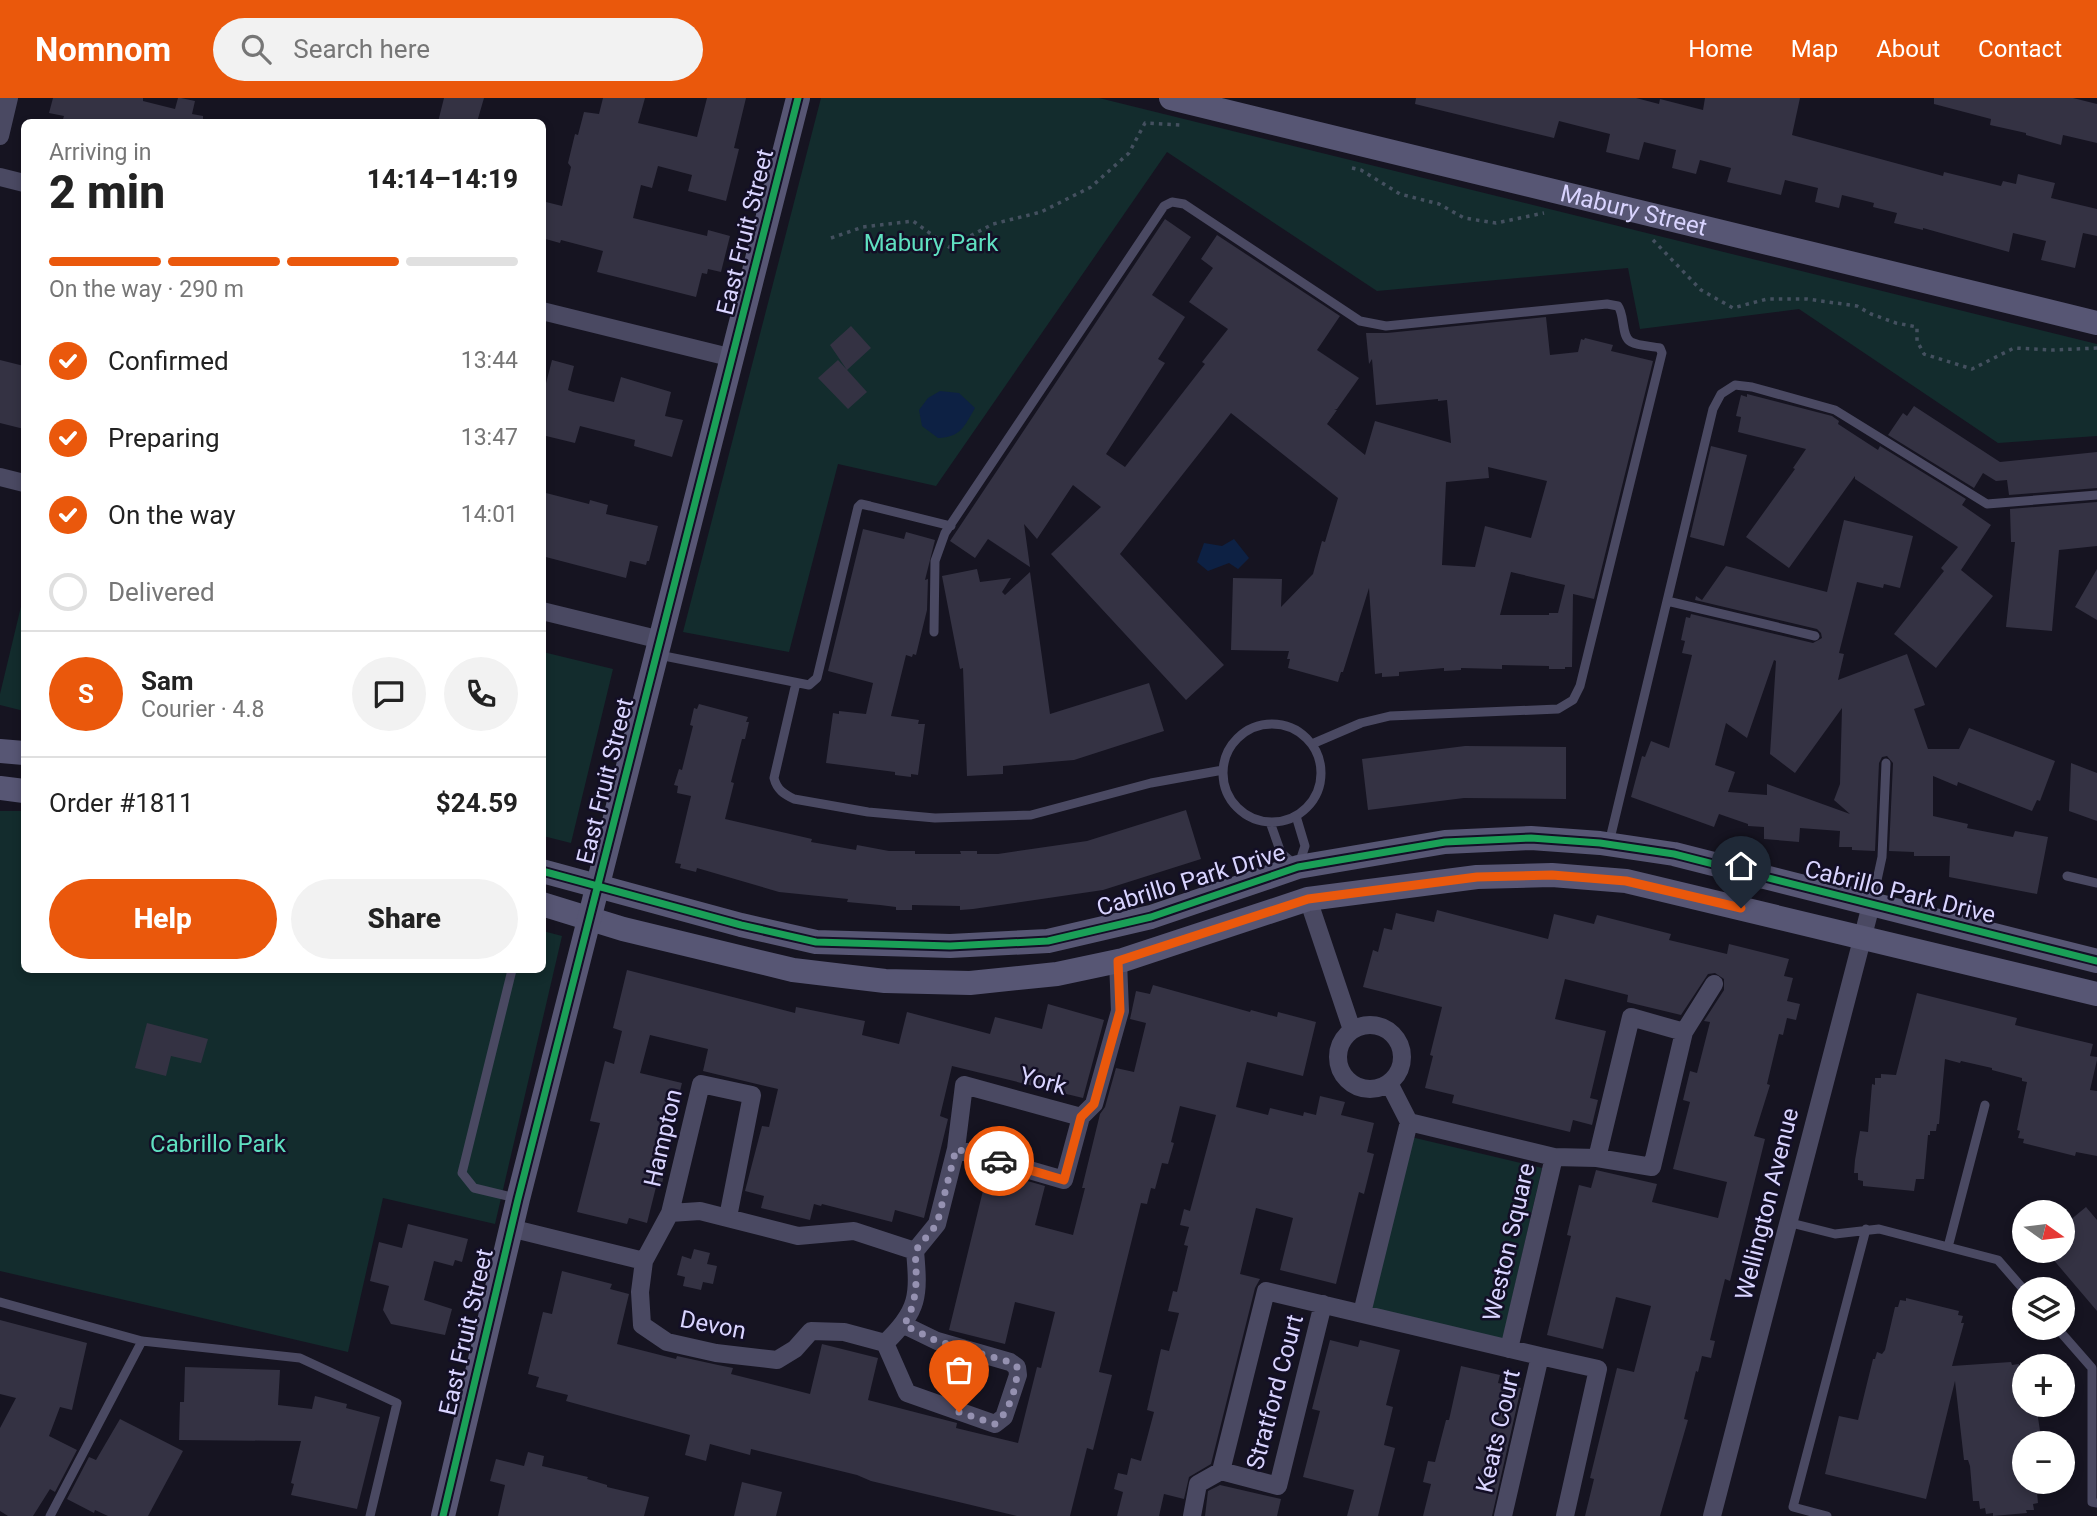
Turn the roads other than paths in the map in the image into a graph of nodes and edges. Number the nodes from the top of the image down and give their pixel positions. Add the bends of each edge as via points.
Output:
1 (9, 98) edge
2 (798, 98) edge
3 (1171, 98) edge
4 (0, 136) edge
5 (0, 177) edge
6 (21, 183) edge
7 (546, 312) edge
8 (2097, 323) edge
9 (733, 358) junction
10 (0, 477) edge
11 (21, 482) edge
12 (2097, 495) edge
13 (950, 526) junction
14 (1667, 601) junction
15 (546, 612) edge
16 (934, 632) dead end
17 (1815, 636) dead end
18 (659, 647) junction
19 (796, 683) junction
20 (1312, 744) junction
21 (0, 751) edge
22 (21, 752) edge
23 (1886, 762) dead end
24 (1223, 770) junction
25 (0, 788) edge
26 (21, 791) edge
27 (1296, 816) junction
28 (1270, 822) junction
29 (1609, 845) junction
30 (1298, 867) junction
31 (546, 872) edge
32 (2067, 876) dead end
33 (2097, 883) edge
34 (598, 886) junction
35 (1308, 899) junction
36 (546, 905) edge
37 (1871, 905) junction
38 (591, 918) junction
39 (1861, 936) junction
40 (1118, 961) junction
41 (2097, 961) edge
42 (511, 973) edge
43 (1714, 984) dead end
44 (2097, 994) edge
45 (1352, 1030) junction
46 (1685, 1032) junction
47 (1389, 1083) junction
48 (1985, 1105) dead end
49 (1081, 1117) junction
50 (1409, 1122) junction
51 (956, 1149) junction
52 (1554, 1157) junction
53 (1597, 1158) junction
54 (518, 1199) junction
55 (670, 1213) junction
56 (728, 1217) junction
57 (1787, 1223) junction
58 (510, 1228) junction
59 (1866, 1230) junction
60 (1948, 1247) junction
61 (915, 1251) junction
62 (643, 1261) junction
63 (2013, 1277) edge
64 (0, 1302) edge
65 (1324, 1304) junction
66 (1362, 1313) junction
67 (904, 1325) junction
68 (142, 1340) junction
69 (2068, 1340) edge
70 (885, 1343) junction
71 (1509, 1349) junction
72 (1540, 1356) junction
73 (1221, 1471) junction
74 (2097, 1503) edge
75 (1792, 1512) edge
76 (50, 1516) edge
77 (370, 1516) edge
78 (443, 1516) edge
79 (1192, 1516) edge
80 (1503, 1516) edge
81 (1564, 1516) edge
82 (1712, 1516) edge
83 (1827, 1516) edge

1 - 4 street
2 - 9 street, East Fruit Street
3 - 8 street, Mabury Street
5 - 6 street
7 - 9 street
9 - 18 street, East Fruit Street
10 - 11 street
12 - 14 lane via 1987,504 1835,410 1735,385 1721,394 1713,409
13 - 16 lane via 935,561
13 - 19 lane via 861,504 858,507 817,678 809,685
13 - 20 lane via 1164,206 1172,202 1184,204 1372,325 1618,306 1626,337 1660,348 1662,353 1573,700 1558,709 1390,716
14 - 17 lane
14 - 29 lane
15 - 18 street
18 - 19 lane
18 - 34 street, East Fruit Street
19 - 24 lane via 774,778 784,794 794,799 935,818 1031,816 1151,783
20 - 24 lane via 1289,726 1259,725 1234,742
20 - 27 lane via 1320,759 1318,791
21 - 22 street
23 - 37 lane via 1882,857
24 - 28 lane via 1231,799 1241,811
25 - 26 street
27 - 28 lane
27 - 30 lane via 1305,846
28 - 30 lane via 1281,853
29 - 30 street, Cabrillo Park Drive via 1531,838 1445,842
29 - 37 street, Cabrillo Park Drive via 1674,854
30 - 34 street, Cabrillo Park Drive via 1151,917 1048,941 950,946 816,942
31 - 34 street, Cabrillo Park Drive
32 - 33 lane
34 - 38 street, East Fruit Street
35 - 39 street via 1477,877 1552,875 1626,881
35 - 40 street
35 - 45 street
36 - 38 street
37 - 39 street, Wellington Avenue
37 - 41 street, Cabrillo Park Drive
38 - 40 street via 793,970 885,981 970,983 1057,974
38 - 54 street, East Fruit Street
39 - 44 street
39 - 57 street, Wellington Avenue
40 - 49 street via 1120,1011 1094,1104
42 - 54 lane via 462,1173 474,1188
43 - 46 street
45 - 47 street via 1362,1025 1384,1027 1393,1034 1399,1043 1401,1065
45 - 47 street via 1339,1046 1343,1075 1360,1088
46 - 53 street via 1651,1167
46 - 53 street via 1631,1017
47 - 50 street
48 - 60 lane
49 - 51 street, York via 1064,1180
49 - 51 street, York via 964,1085
50 - 52 street, Weston Square
50 - 66 street
51 - 61 street, York via 937,1224
52 - 53 street
52 - 71 street, Weston Square
54 - 58 street, East Fruit Street
55 - 56 street via 700,1211
55 - 56 street, Hampton via 701,1084 752,1095
55 - 62 street
56 - 61 street via 798,1236 854,1231
57 - 59 lane via 1835,1234
57 - 82 street, Wellington Avenue
58 - 62 street
58 - 78 street, East Fruit Street
59 - 60 lane via 1879,1229
59 - 75 lane
60 - 63 lane via 1998,1260
61 - 67 street via 918,1283
62 - 70 street, Devon via 642,1325 667,1342 777,1360 811,1331 844,1332
64 - 68 lane
65 - 66 street, Stratford Court
65 - 73 street, Stratford Court via 1266,1291
65 - 73 street, Stratford Court via 1278,1486
66 - 71 street, Weston Square
67 - 70 street
67 - 70 street via 937,1341 1017,1367 1004,1417 995,1424 907,1393
68 - 76 lane
68 - 77 lane via 300,1358 397,1402
69 - 74 lane via 2092,1367 2092,1502
71 - 72 street, Keats Court
72 - 80 street, Keats Court
72 - 81 street, Keats Court via 1598,1369
73 - 79 street via 1198,1484
75 - 83 lane

